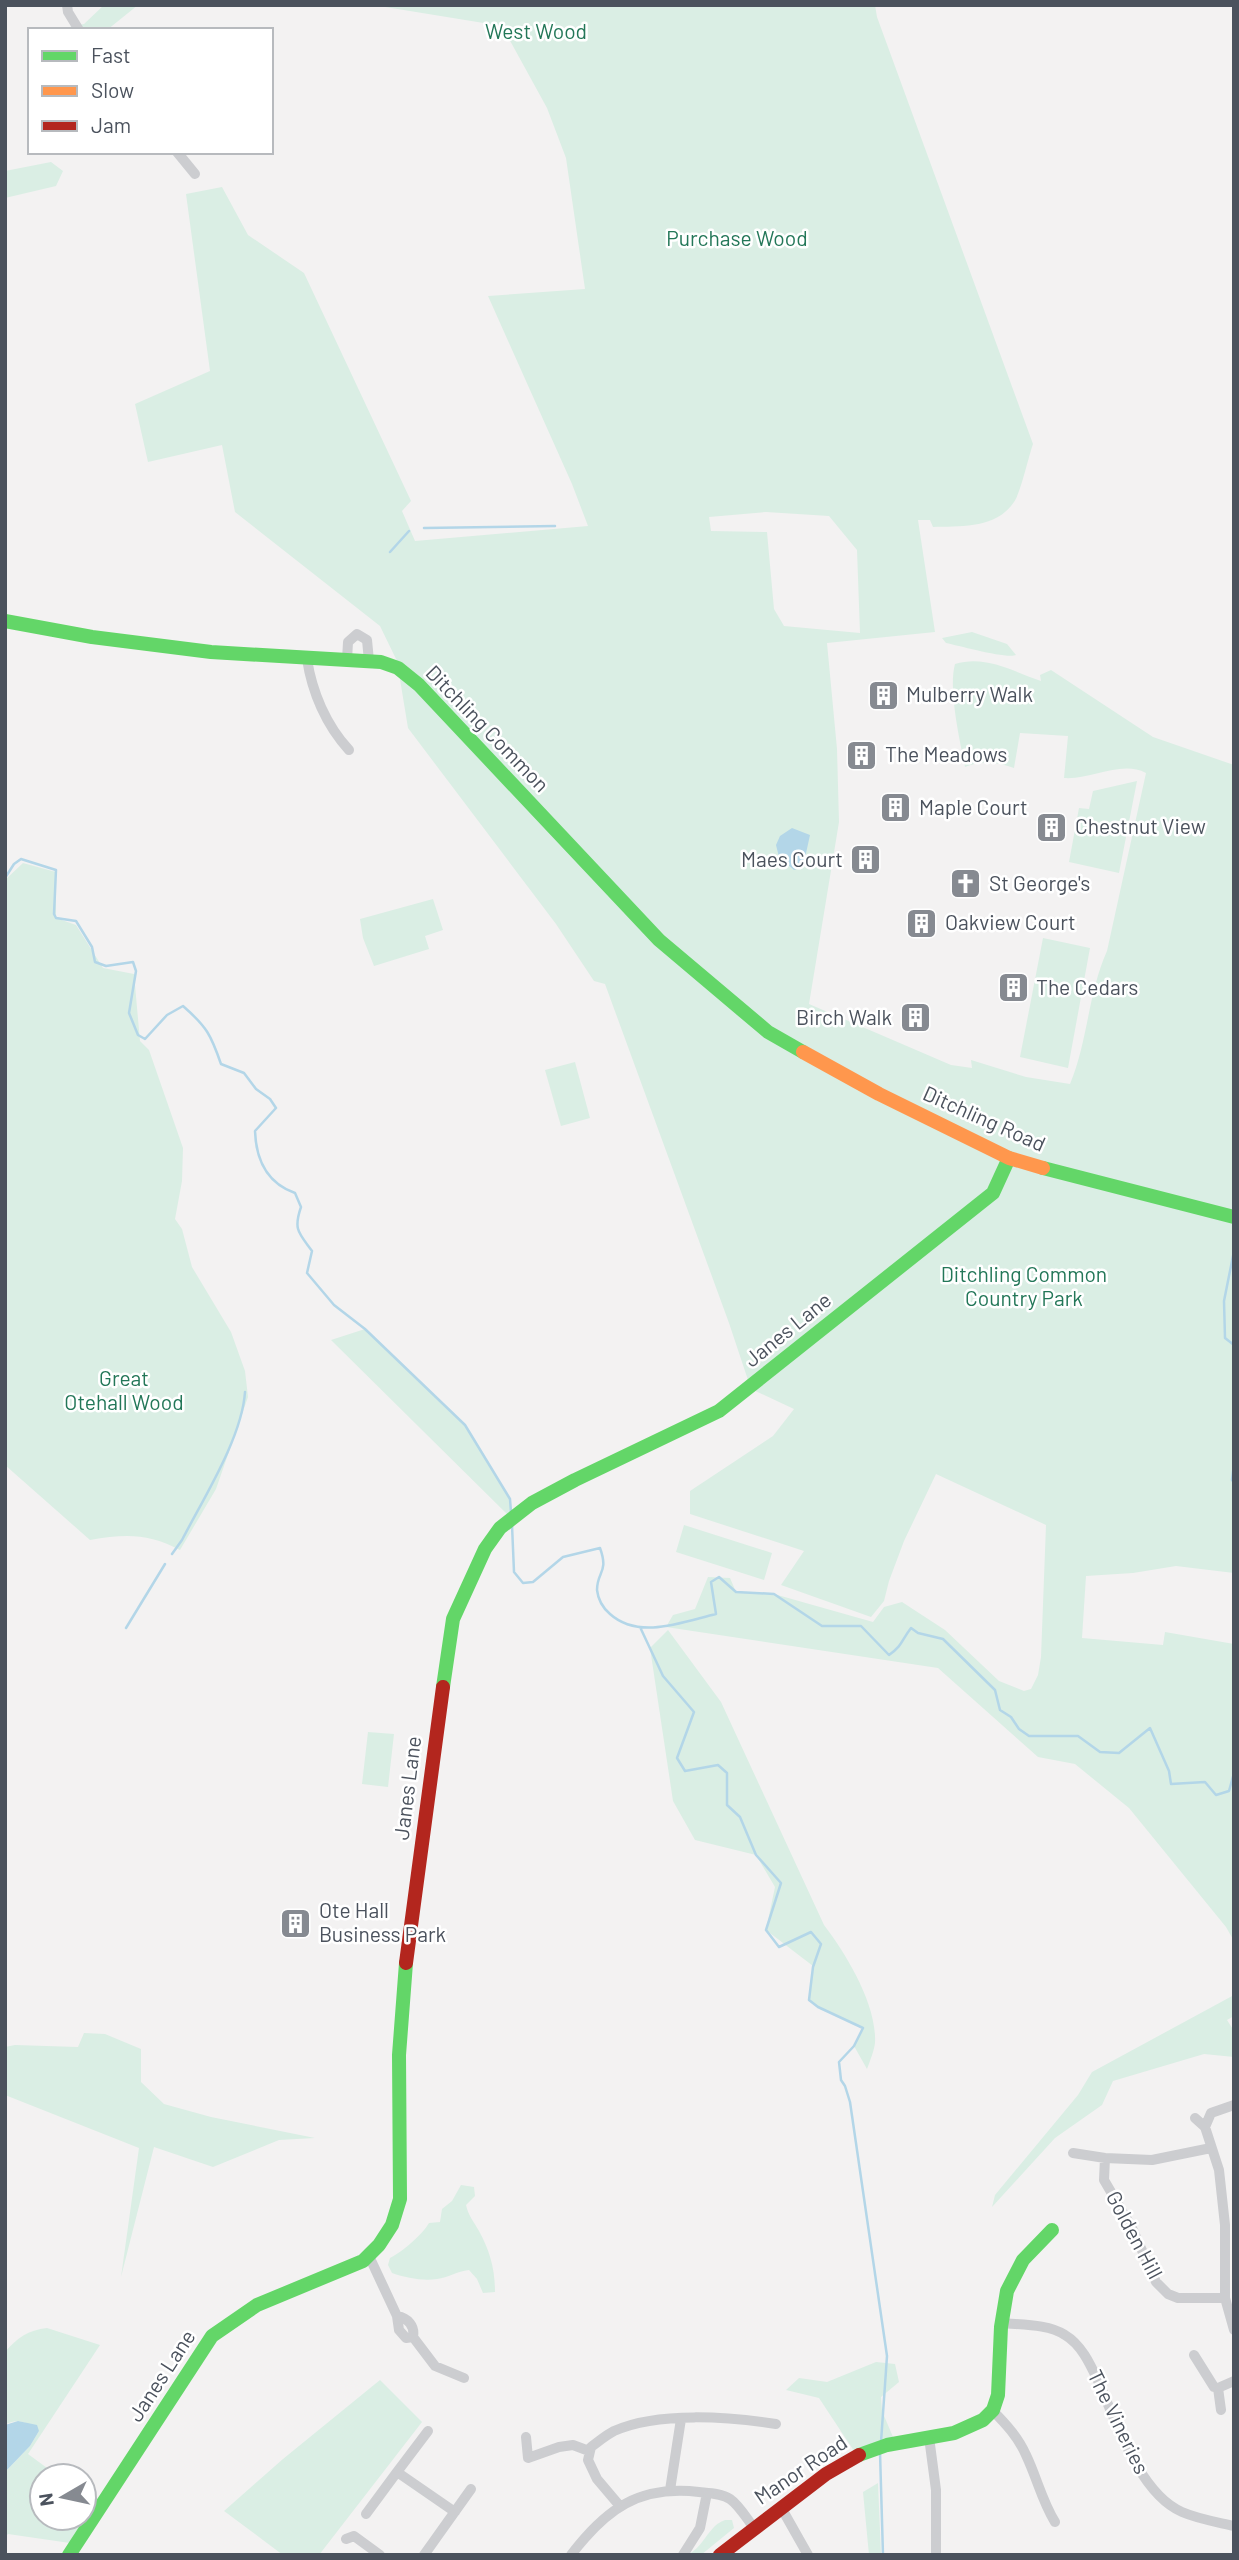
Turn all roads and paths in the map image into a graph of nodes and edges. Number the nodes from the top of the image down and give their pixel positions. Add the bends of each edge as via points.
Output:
1 (67, 5) edge
2 (78, 28) edge
3 (179, 154) edge
4 (195, 174) dead end
5 (5, 621) edge
6 (307, 660) junction
7 (347, 660) junction
8 (369, 661) junction
9 (338, 738) junction
10 (328, 746) dead end
11 (349, 750) dead end
12 (740, 1008) joint
13 (1009, 1158) junction
14 (1234, 1217) edge
15 (1234, 2105) edge
16 (1195, 2118) dead end
17 (1205, 2127) junction
18 (1211, 2147) junction
19 (1073, 2152) dead end
20 (1105, 2158) junction
21 (1052, 2230) dead end
22 (369, 2256) junction
23 (1225, 2298) junction
24 (1002, 2323) junction
25 (1234, 2330) edge
26 (1194, 2355) dead end
27 (464, 2378) dead end
28 (1234, 2381) edge
29 (1218, 2388) junction
30 (992, 2410) junction
31 (1221, 2410) dead end
32 (681, 2419) junction
33 (776, 2424) dead end
34 (428, 2431) dead end
35 (526, 2437) dead end
36 (929, 2437) junction
37 (589, 2451) junction
38 (397, 2472) junction
39 (471, 2489) dead end
40 (670, 2490) junction
41 (707, 2493) junction
42 (619, 2505) junction
43 (782, 2509) junction
44 (455, 2512) junction
45 (366, 2514) dead end
46 (1055, 2522) dead end
47 (1234, 2526) edge
48 (754, 2528) junction
49 (346, 2539) dead end
50 (69, 2555) edge
51 (380, 2555) edge
52 (424, 2555) edge
53 (572, 2555) edge
54 (683, 2555) edge
55 (720, 2555) edge
56 (808, 2555) edge
57 (936, 2555) edge

1 - 2 street
3 - 4 street
5 - 6 street, Ditchling Common via 104,639
6 - 7 street, Ditchling Common
6 - 9 street via 310,680
7 - 8 street, Ditchling Common
7 - 8 street via 348,642 357,634 368,640
8 - 12 street, Ditchling Common via 398,668 419,685 659,940
9 - 10 street
9 - 11 street
12 - 13 street, Ditchling Road via 768,1032 878,1094
13 - 14 street, Ditchling Road
13 - 22 street, Janes Lane via 993,1193 719,1411 575,1480 520,1513 500,1528 482,1554 453,1619 405,1973 399,2055 400,2199 392,2225
15 - 17 street via 1211,2113
16 - 17 street
17 - 18 street
18 - 20 street via 1152,2160
18 - 23 street via 1219,2170 1225,2225
19 - 20 street
20 - 23 street, Golden Hill via 1104,2180 1156,2282 1178,2298
21 - 24 street via 1030,2248 1013,2273
22 - 27 street via 403,2336 413,2337 435,2366
22 - 50 street, Janes Lane via 257,2305 212,2336
23 - 25 street
24 - 30 street via 999,2388
24 - 47 street, The Vineries via 1048,2328 1069,2337 1086,2359 1154,2490 1183,2513
26 - 29 street
28 - 29 street
29 - 31 street
30 - 36 street, Manor Road via 956,2432
30 - 46 street via 1025,2452
32 - 33 street via 737,2418
32 - 37 street via 612,2432
32 - 40 street
34 - 38 street
35 - 37 street via 528,2458 573,2445
36 - 43 street, Manor Road via 880,2447 840,2465
36 - 57 street via 936,2490
37 - 42 street via 597,2479
38 - 44 street
38 - 45 street
39 - 44 street
40 - 41 street
40 - 42 street
41 - 48 street via 732,2500
41 - 54 street via 700,2528
42 - 53 street via 599,2521
43 - 48 street, Manor Road
43 - 56 street
44 - 52 street
48 - 55 street, Manor Road
49 - 51 street via 354,2536

